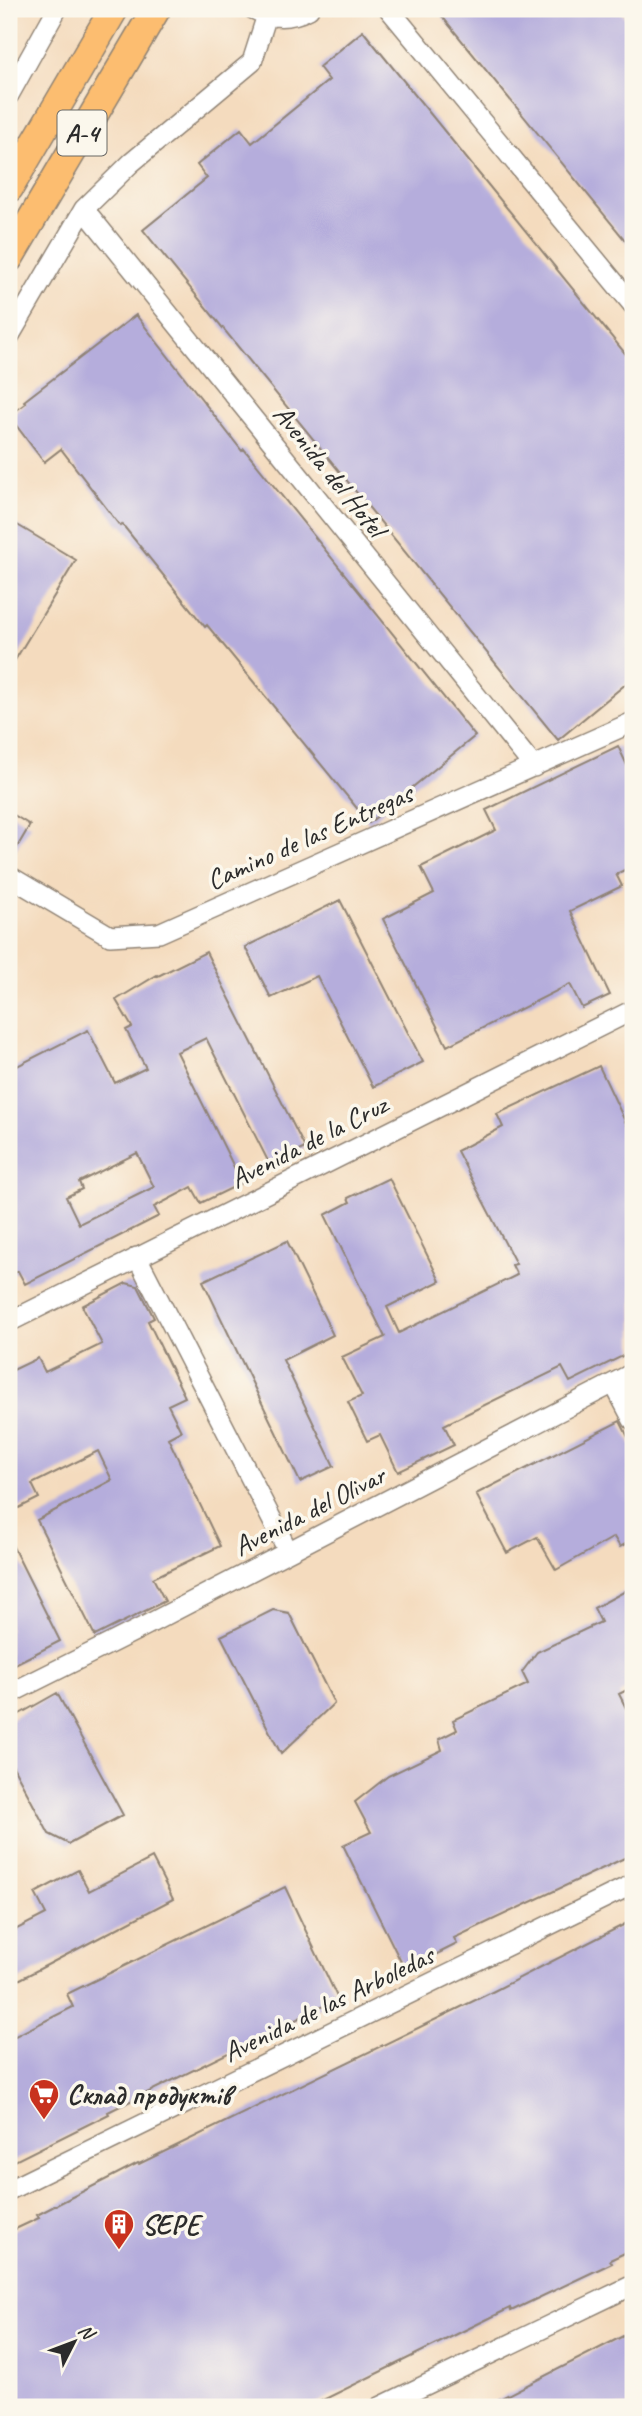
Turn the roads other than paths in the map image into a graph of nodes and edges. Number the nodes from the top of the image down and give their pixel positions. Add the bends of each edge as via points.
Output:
1 (57, 9) edge
2 (114, 9) edge
3 (156, 9) edge
4 (309, 9) edge
5 (389, 9) edge
6 (260, 12) edge
7 (9, 95) edge
8 (9, 188) edge
9 (83, 209) junction
10 (9, 258) edge
11 (633, 305) edge
12 (9, 337) edge
13 (633, 722) edge
14 (534, 767) junction
15 (9, 876) edge
16 (633, 1010) edge
17 (137, 1257) junction
18 (9, 1322) edge
19 (633, 1373) edge
20 (614, 1384) junction
21 (633, 1420) edge
22 (288, 1551) junction
23 (9, 1694) edge
24 (633, 1884) edge
25 (9, 2190) edge
26 (633, 2285) edge
27 (380, 2407) edge

1 - 7 street
2 - 8 highway, A-4
3 - 10 highway, A-4
4 - 6 street via 280,17
5 - 11 street
6 - 9 street via 252,62
9 - 12 street
9 - 14 street, Avenida del Hotel
13 - 14 street, Camino de las Entregas
14 - 15 street, Camino de las Entregas via 159,933 110,936
16 - 17 street, Avenida de la Cruz
17 - 18 street, Avenida de la Cruz
17 - 22 street
19 - 20 street, Avenida del Olivar
20 - 21 street
20 - 22 street, Avenida del Olivar
22 - 23 street, Avenida del Olivar
24 - 25 street, Avenida de las Arboledas
26 - 27 street

